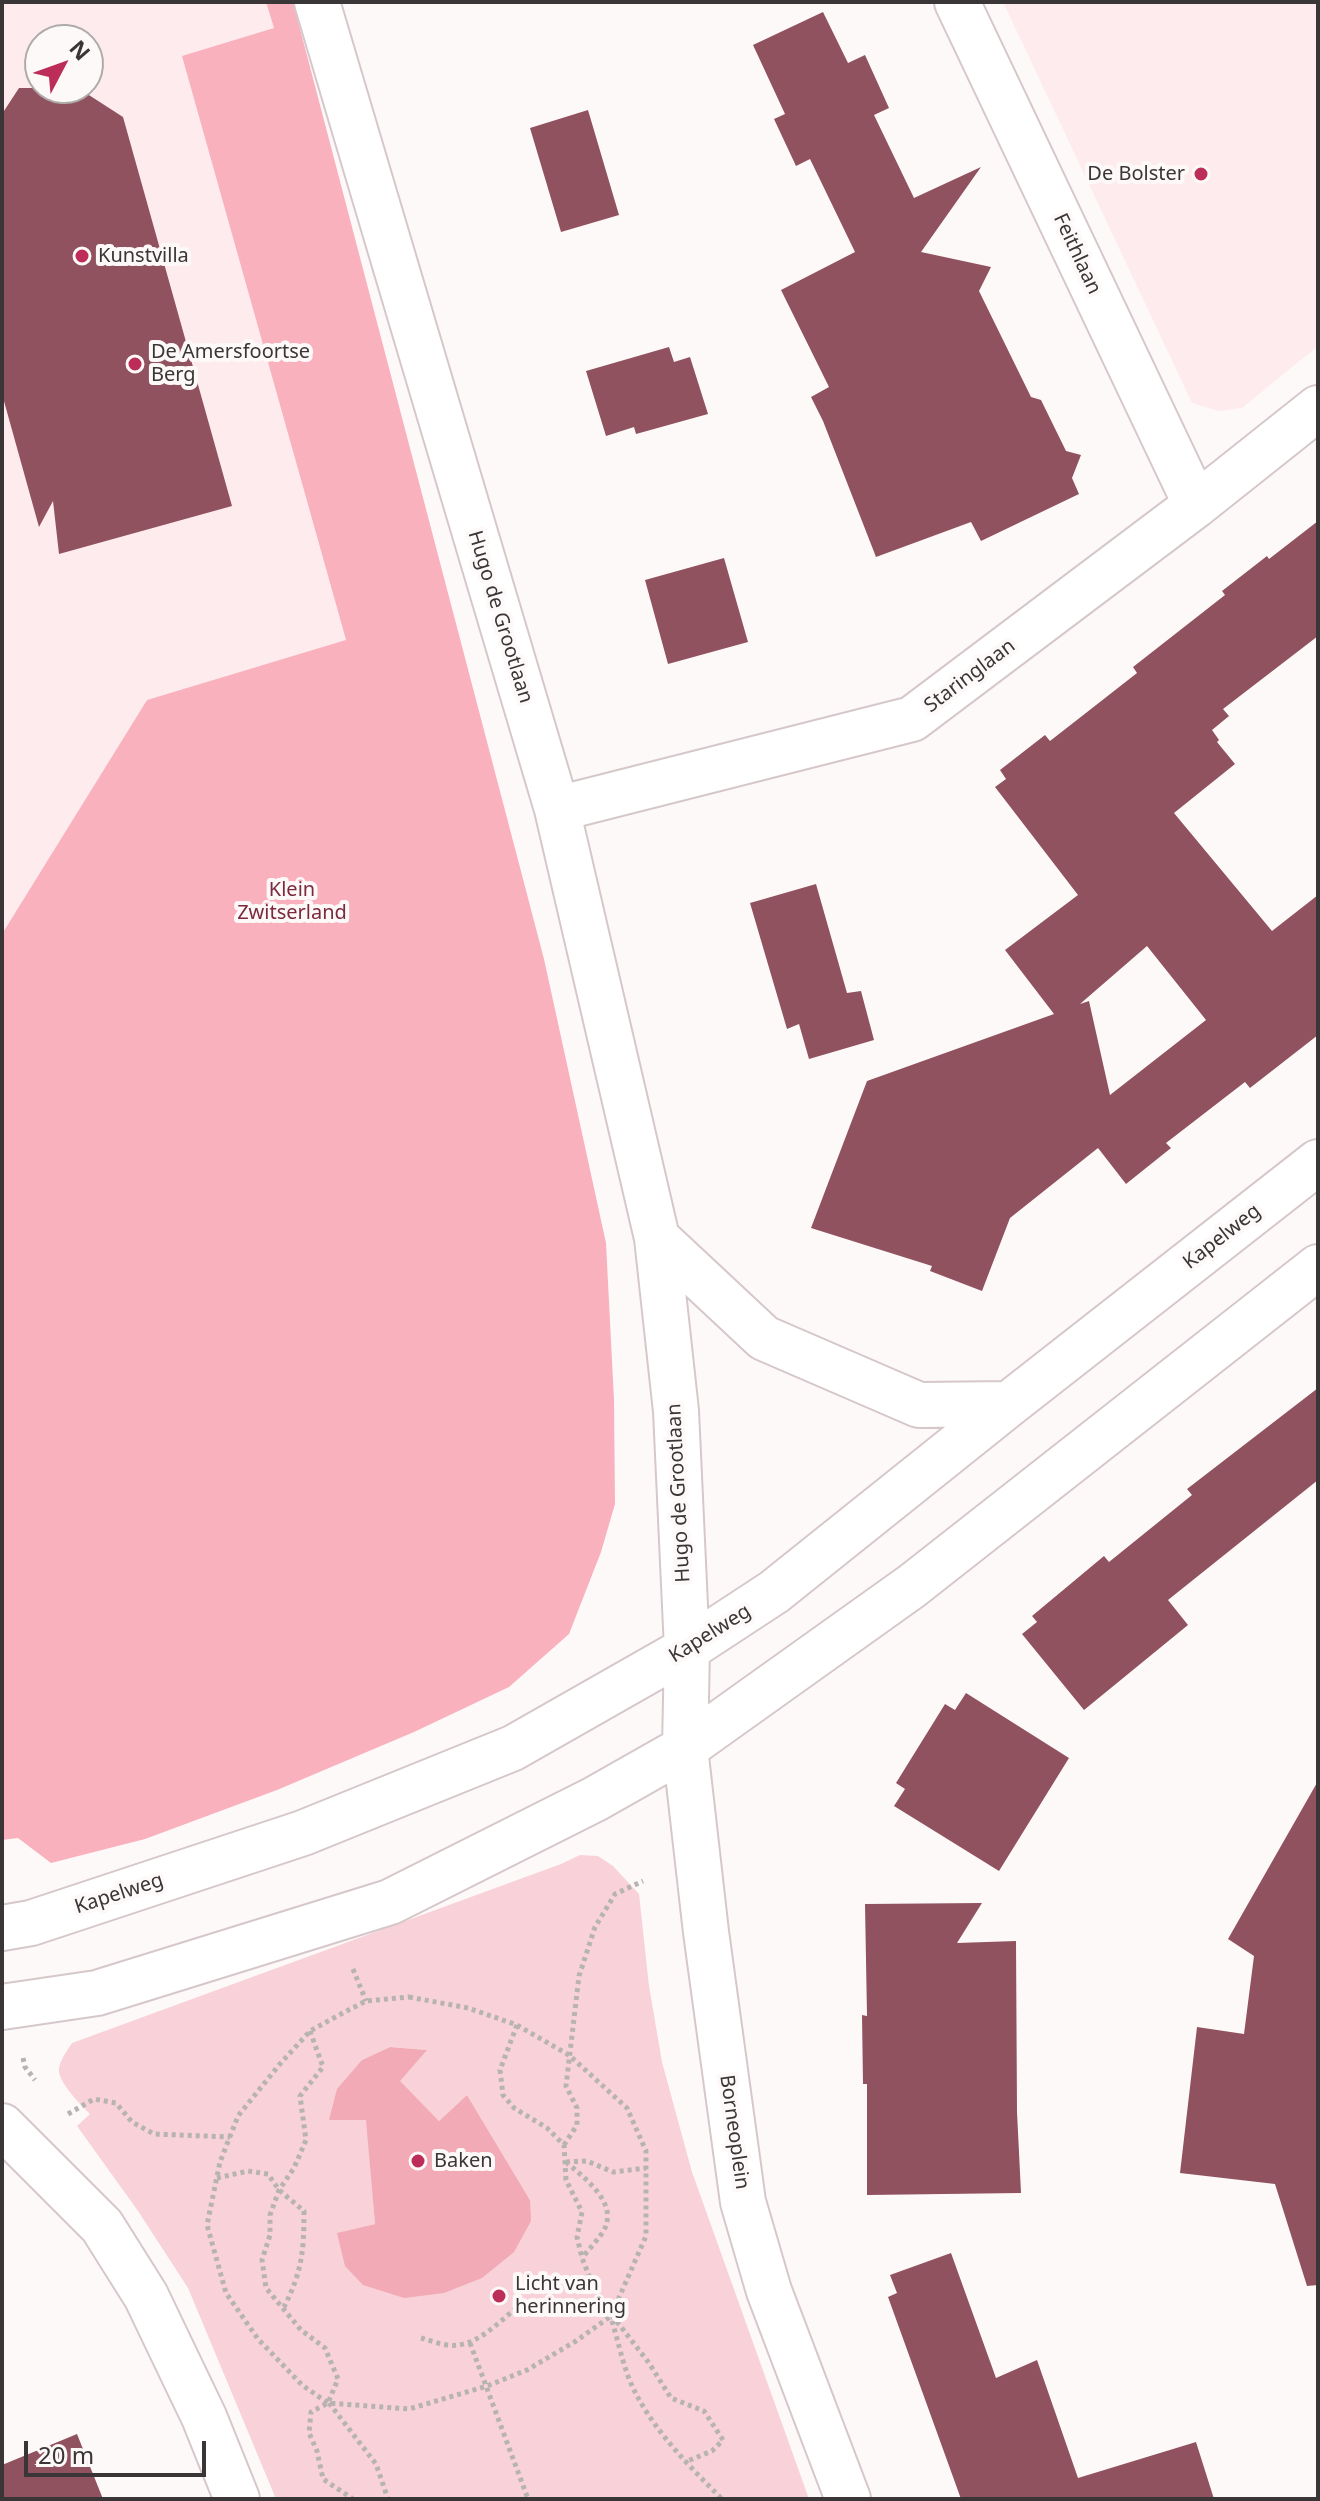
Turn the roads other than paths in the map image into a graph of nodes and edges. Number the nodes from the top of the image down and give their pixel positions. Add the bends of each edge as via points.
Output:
1 (317, 2) edge
2 (957, 2) edge
3 (1318, 408) edge
4 (1196, 505) junction
5 (557, 809) junction
6 (1318, 1162) edge
7 (657, 1238) junction
8 (1318, 1267) edge
9 (1009, 1404) junction
10 (687, 1649) junction
11 (685, 1748) junction
12 (2, 1928) edge
13 (2, 2007) edge
14 (12, 2136) edge
15 (237, 2499) edge
16 (848, 2499) edge

1 - 5 street, Hugo de Grootlaan
2 - 4 street, Feithlaan
3 - 4 street, Staringlaan
4 - 5 street, Staringlaan via 912,719
5 - 7 street, Hugo de Grootlaan
6 - 9 street, Kapelweg
7 - 9 street via 764,1338 919,1405
7 - 10 street, Hugo de Grootlaan via 676,1411
8 - 11 street via 912,1586
9 - 10 street, Kapelweg via 774,1592
10 - 11 street, Hugo de Grootlaan
10 - 12 street, Kapelweg via 513,1748 317,1828 31,1923
11 - 13 street via 390,1902 97,1993
11 - 16 street, Borneoplein via 743,2202 769,2291
14 - 15 street via 102,2226 146,2296

